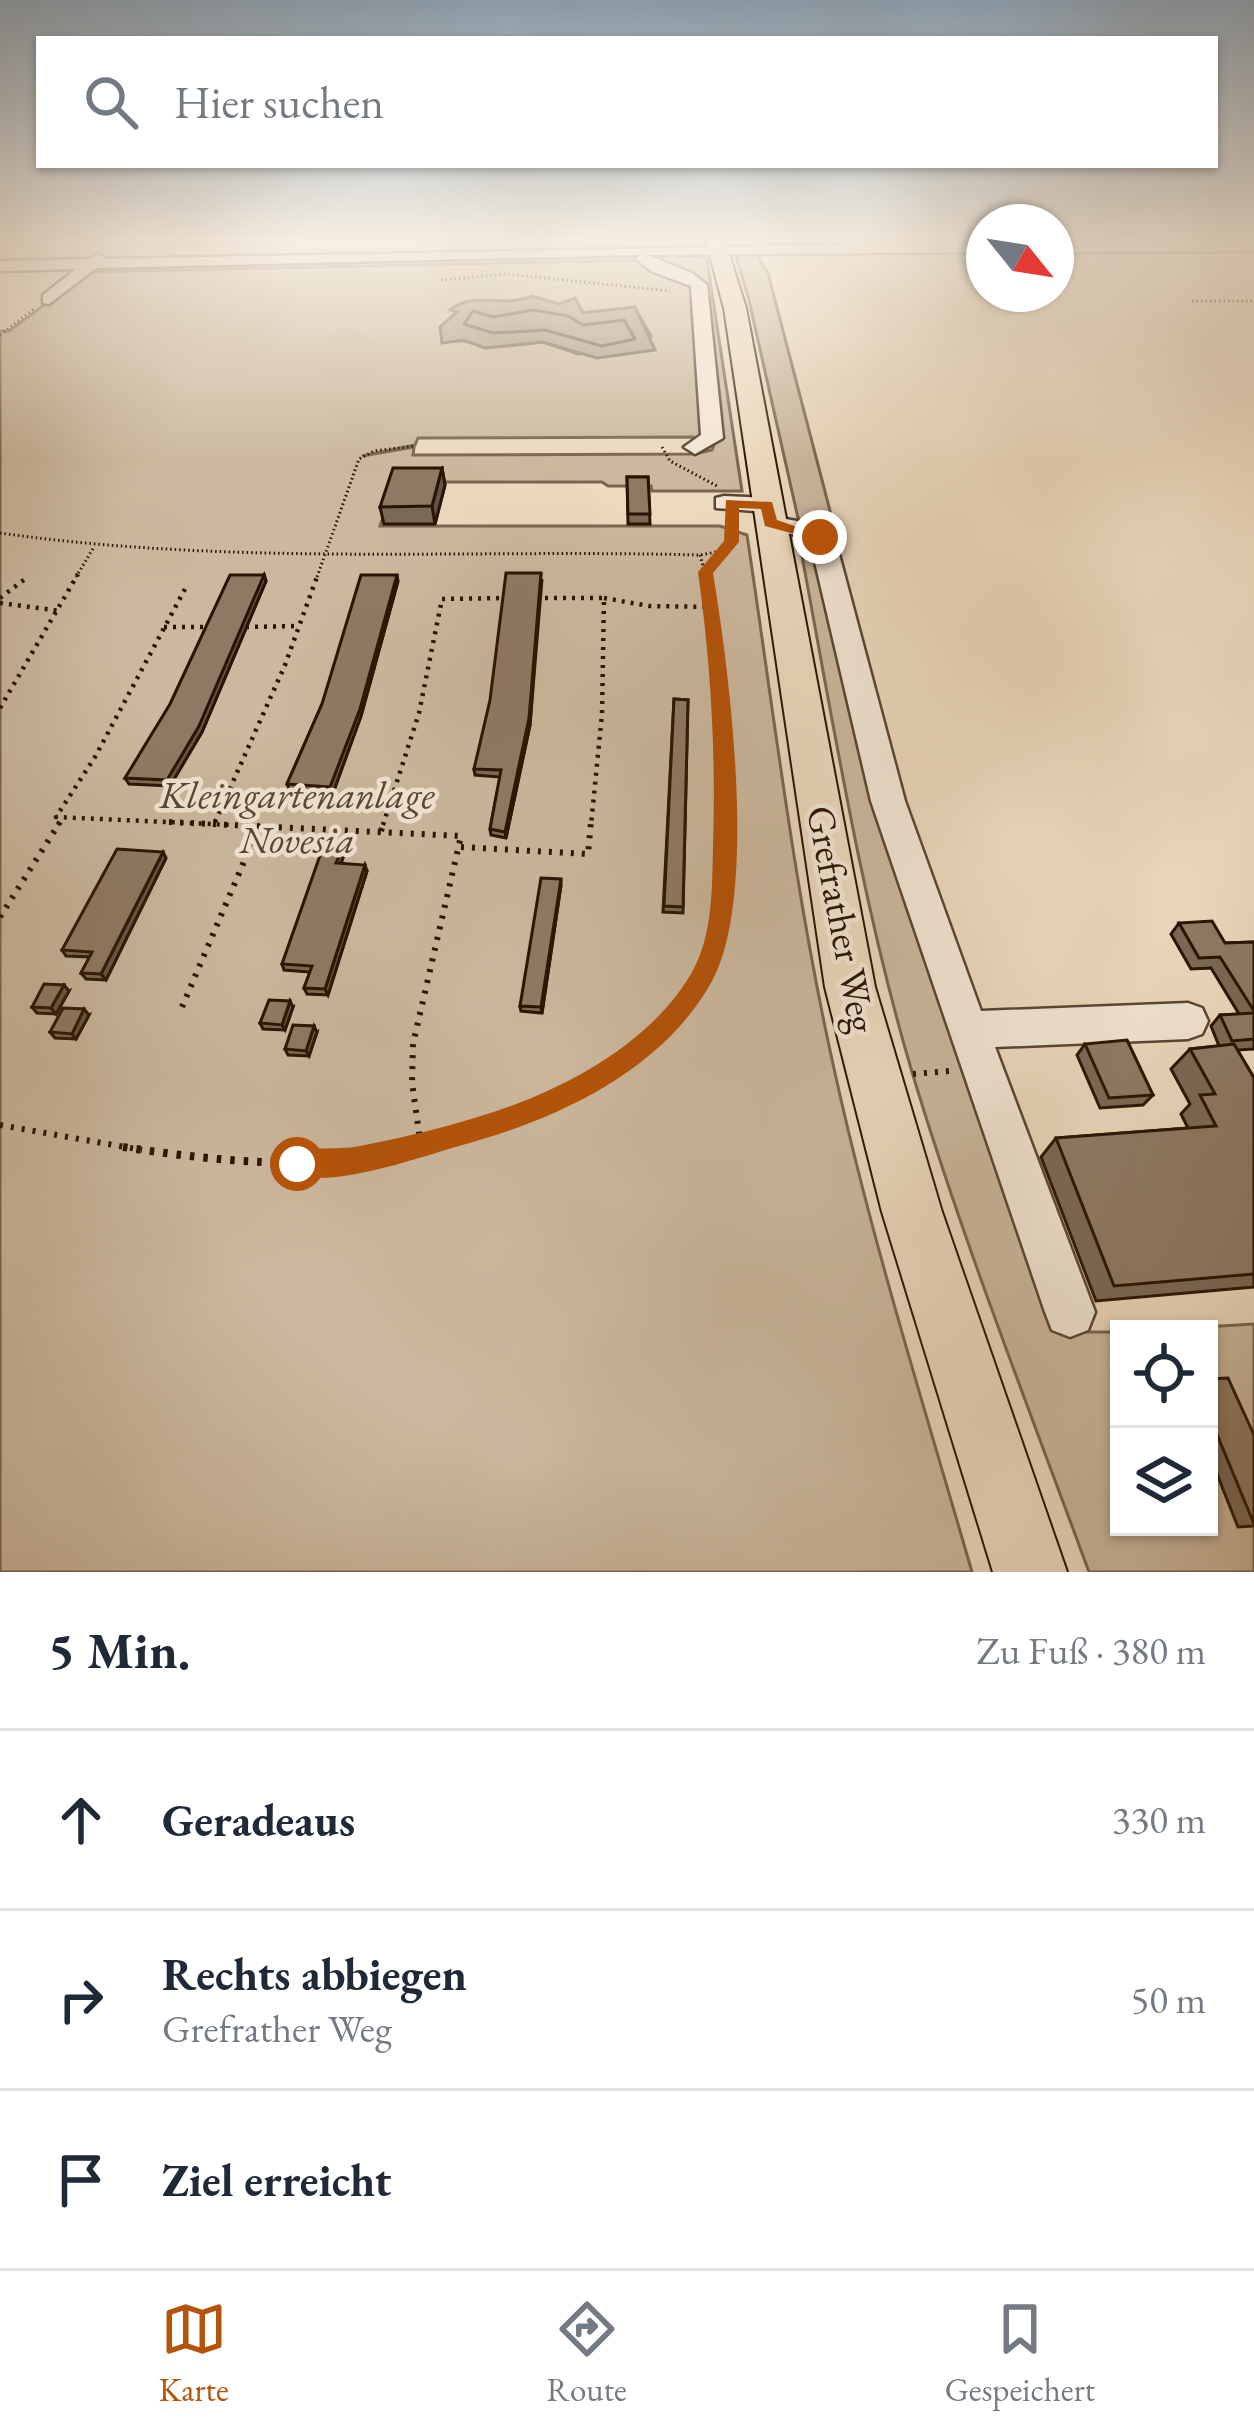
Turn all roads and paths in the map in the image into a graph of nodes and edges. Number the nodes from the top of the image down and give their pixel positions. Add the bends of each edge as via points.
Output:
1 (27, 314) edge
2 (702, 314) edge
3 (735, 314) edge
4 (0, 335) edge
5 (415, 446) dead end
6 (662, 447) dead end
7 (694, 447) dead end
8 (744, 517) junction
9 (0, 533) edge
10 (94, 547) junction
11 (325, 554) junction
12 (700, 555) junction
13 (705, 572) junction
14 (25, 580) dead end
15 (185, 589) dead end
16 (511, 598) edge
17 (534, 598) edge
18 (604, 598) junction
19 (0, 601) edge
20 (710, 607) junction
21 (61, 611) junction
22 (300, 626) junction
23 (164, 627) junction
24 (210, 627) edge
25 (232, 627) edge
26 (0, 708) edge
27 (63, 818) junction
28 (215, 822) junction
29 (260, 824) junction
30 (381, 832) junction
31 (459, 847) junction
32 (0, 917) edge
33 (182, 1007) dead end
34 (1188, 1021) dead end
35 (975, 1050) junction
36 (914, 1094) dead end
37 (0, 1125) edge
38 (421, 1146) junction
39 (1070, 1312) dead end
40 (1030, 1572) edge

1 - 4 path
2 - 7 street via 712,438
3 - 8 main road, Grefrather Weg
5 - 11 path via 359,459
6 - 8 path via 670,461 714,483
8 - 12 path
8 - 13 path
8 - 35 street via 809,530 823,543 888,801
8 - 40 main road, Grefrather Weg via 850,987 912,1212
9 - 10 path
10 - 11 path
10 - 21 path
11 - 12 path
11 - 22 path
12 - 13 path
13 - 20 path
14 - 19 path
15 - 23 path
16 - 30 path via 442,599 419,713
17 - 18 path
18 - 20 path
18 - 31 path via 588,854
19 - 21 path
20 - 38 path via 726,760 717,937 704,974 632,1054 578,1089
21 - 26 path
22 - 25 path
22 - 28 path
23 - 24 path
23 - 27 path via 56,817
27 - 28 path
27 - 32 path
28 - 29 path
29 - 30 path
29 - 33 path
30 - 31 path via 461,836
31 - 38 path via 412,1044
34 - 35 street
35 - 36 path via 908,1074
35 - 39 street
37 - 38 path via 134,1149 297,1164

